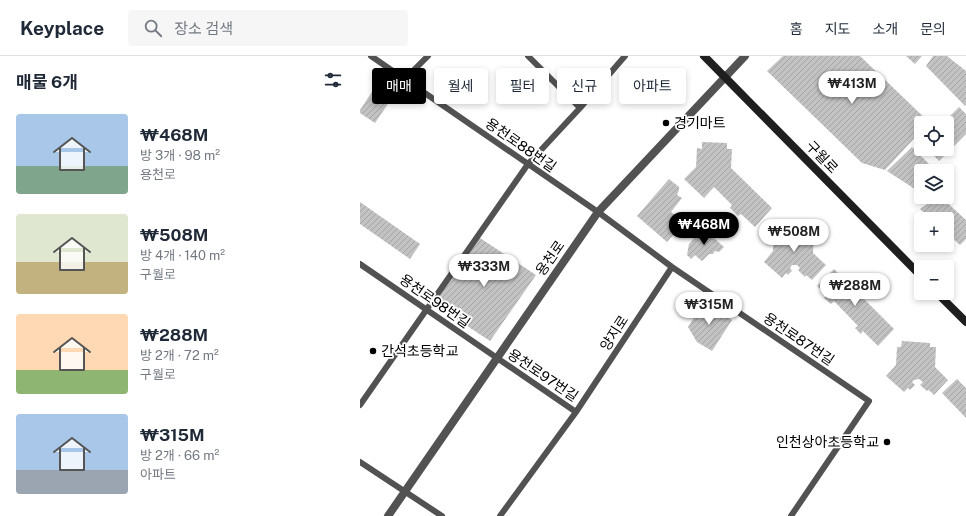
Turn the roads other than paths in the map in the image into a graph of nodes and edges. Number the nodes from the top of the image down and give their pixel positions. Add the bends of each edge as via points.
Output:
1 (371, 56) edge
2 (428, 56) edge
3 (528, 56) edge
4 (625, 56) edge
5 (704, 56) edge
6 (745, 56) edge
7 (389, 68) edge
8 (416, 68) edge
9 (726, 77) junction
10 (426, 94) edge
11 (580, 108) junction
12 (528, 164) junction
13 (598, 212) junction
14 (360, 264) edge
15 (672, 267) junction
16 (914, 269) edge
17 (944, 300) edge
18 (426, 310) junction
19 (966, 322) edge
20 (496, 358) junction
21 (360, 405) edge
22 (576, 412) junction
23 (360, 462) edge
24 (405, 491) junction
25 (388, 516) edge
26 (442, 516) edge
27 (500, 516) edge
28 (791, 516) edge

1 - 7 lane, 용천로88번길
2 - 8 lane
3 - 11 lane
4 - 11 lane
5 - 9 main road, 구월로
6 - 9 street, 용천로
9 - 13 street, 용천로
9 - 16 main road, 구월로
10 - 12 lane, 용천로88번길
11 - 12 lane
12 - 13 lane, 용천로88번길
12 - 18 lane
13 - 15 lane, 용천로87번길
13 - 20 street, 용천로
14 - 18 lane, 용천로98번길
15 - 22 lane, 양지로
15 - 28 lane, 용천로87번길 via 869,401
17 - 19 main road
18 - 20 lane, 용천로98번길
18 - 21 lane
20 - 22 lane, 용천로97번길
20 - 24 street, 용천로
22 - 27 lane, 양지로
23 - 24 lane
24 - 25 street, 용천로
24 - 26 lane

